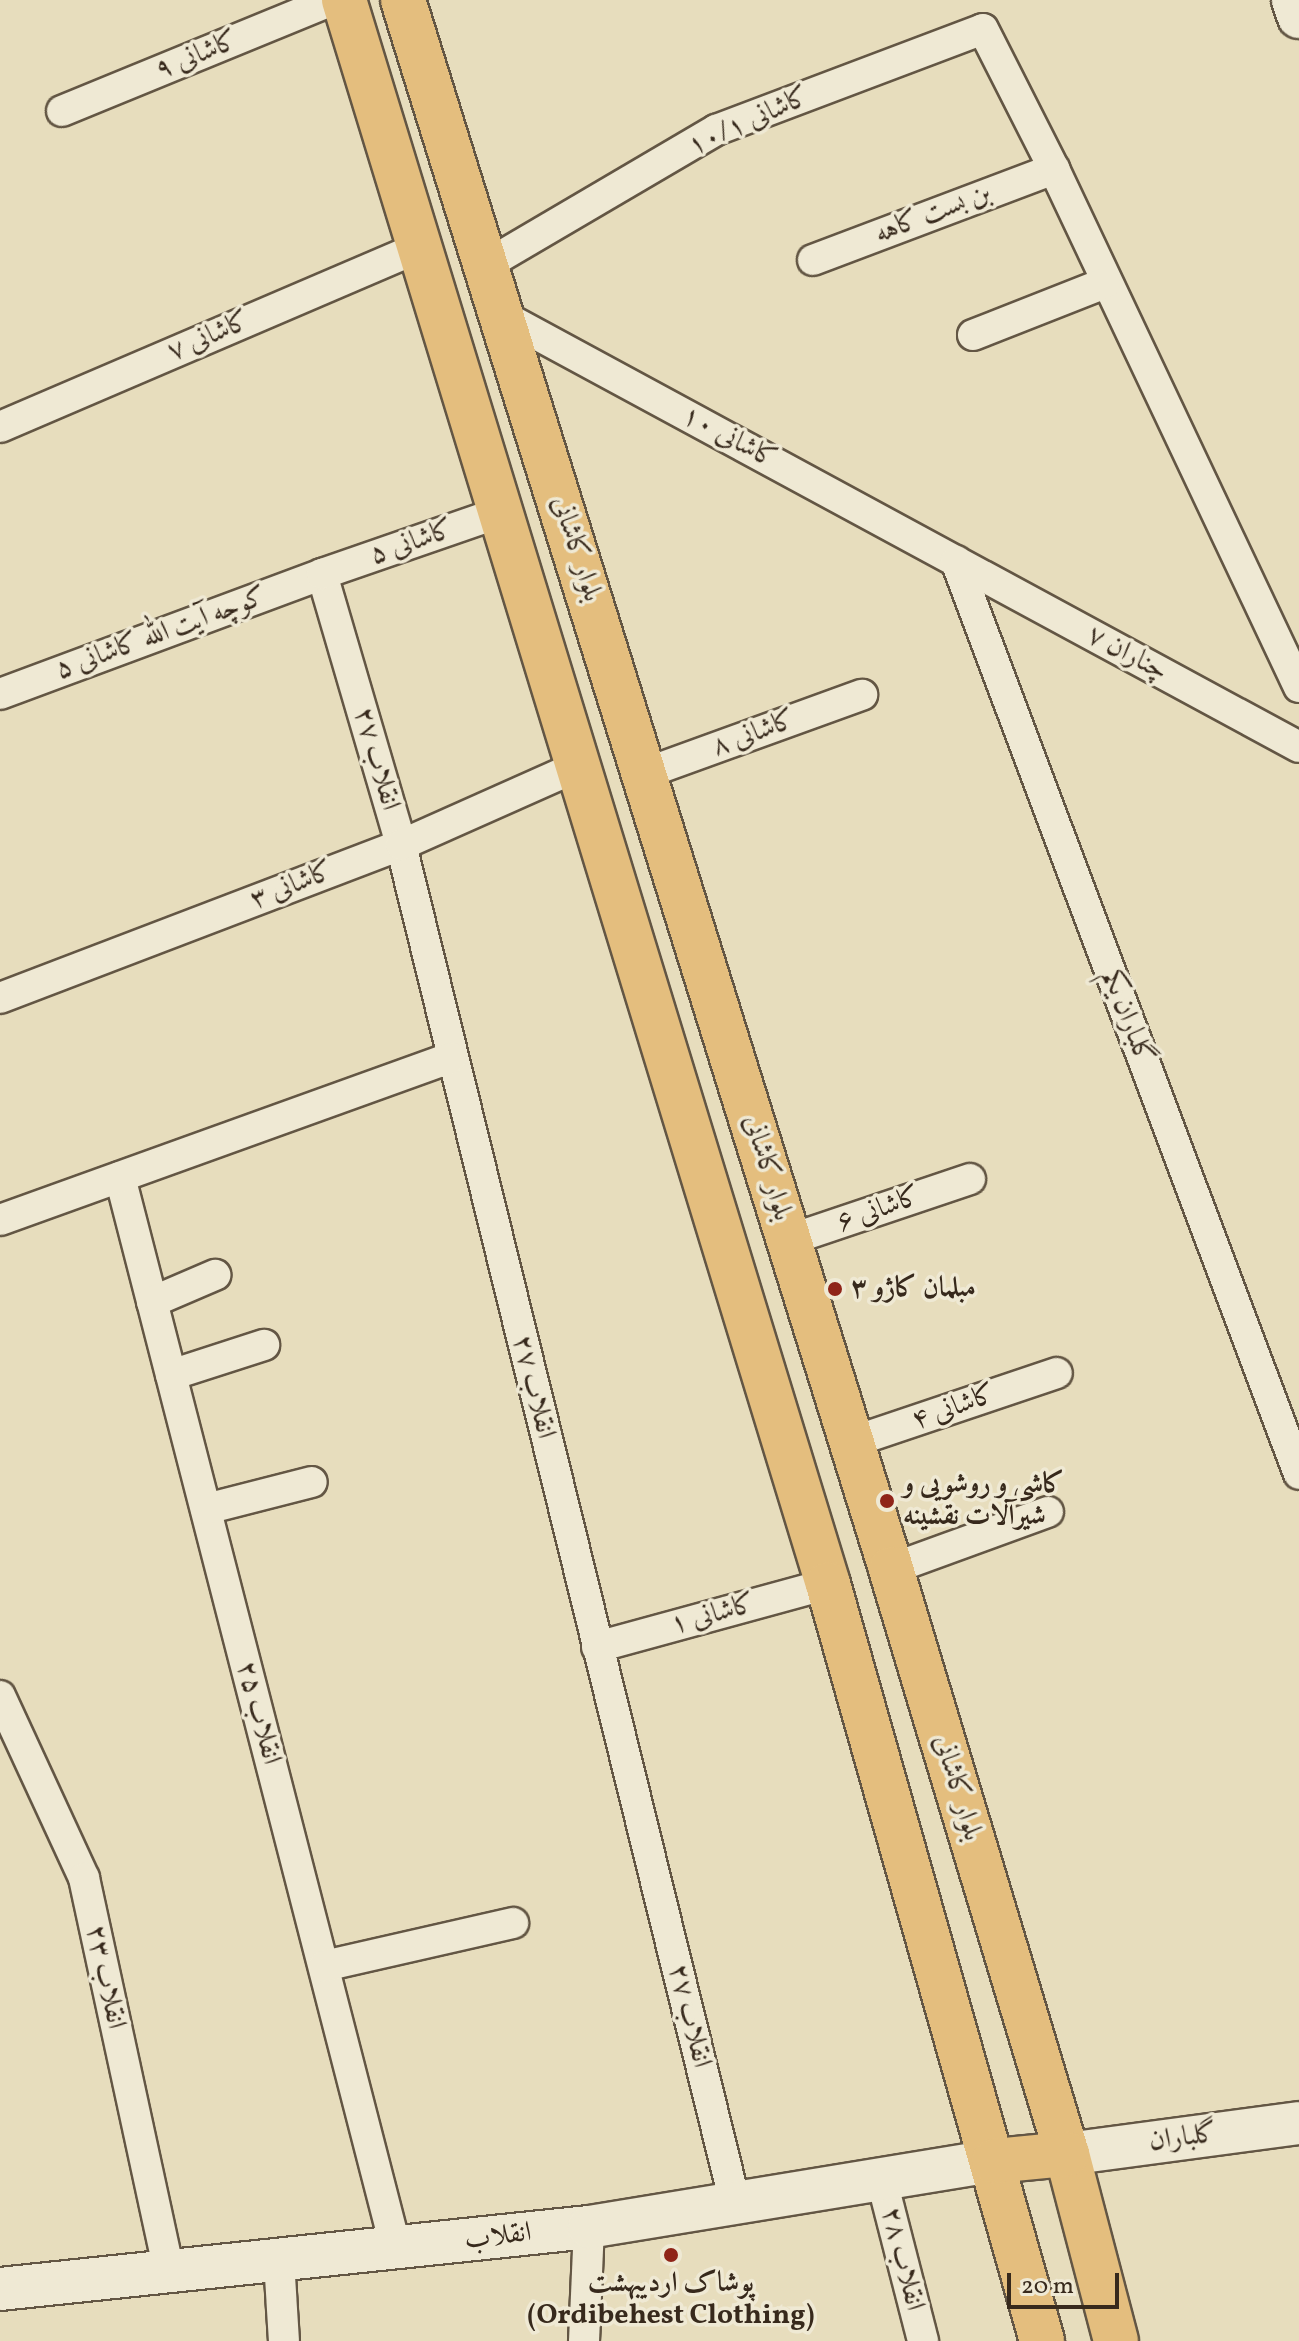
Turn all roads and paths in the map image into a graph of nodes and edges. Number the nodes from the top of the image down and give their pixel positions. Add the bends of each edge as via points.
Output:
1 (333, 0) edge
2 (344, 0) edge
3 (403, 0) edge
4 (1293, 0) edge
5 (1299, 17) edge
6 (62, 111) dead end
7 (1054, 169) junction
8 (417, 248) junction
9 (813, 260) dead end
10 (486, 265) junction
11 (1105, 283) junction
12 (501, 315) junction
13 (973, 335) dead end
14 (0, 427) edge
15 (501, 512) junction
16 (956, 561) junction
17 (322, 574) junction
18 (1299, 687) edge
19 (0, 694) edge
20 (862, 695) dead end
21 (1299, 747) edge
22 (581, 765) junction
23 (646, 773) junction
24 (401, 845) junction
25 (0, 998) edge
26 (451, 1058) junction
27 (120, 1177) junction
28 (970, 1179) dead end
29 (0, 1220) edge
30 (789, 1240) junction
31 (215, 1275) dead end
32 (152, 1302) junction
33 (264, 1345) dead end
34 (1057, 1373) dead end
35 (171, 1375) junction
36 (852, 1442) junction
37 (1299, 1474) edge
38 (312, 1482) dead end
39 (206, 1509) junction
40 (1048, 1512) dead end
41 (891, 1569) junction
42 (828, 1584) junction
43 (597, 1647) junction
44 (0, 1696) edge
45 (513, 1923) dead end
46 (324, 1966) junction
47 (1299, 2123) edge
48 (1067, 2154) junction
49 (994, 2161) junction
50 (881, 2177) junction
51 (735, 2203) junction
52 (589, 2227) junction
53 (396, 2249) junction
54 (279, 2260) junction
55 (169, 2272) junction
56 (0, 2289) edge
57 (284, 2341) edge
58 (584, 2341) edge
59 (923, 2341) edge
60 (1042, 2341) edge
61 (1116, 2341) edge

1 - 6 street, ۹ کاشانی
2 - 8 main road
3 - 10 main road, بلوار کاشانی
4 - 5 street
7 - 9 street, بن بست کاهه
7 - 10 street, ۱۰/۱ کاشانی via 983,29 716,130
7 - 11 street
8 - 14 street, ۷ کاشانی
8 - 15 main road
10 - 12 main road, بلوار کاشانی
11 - 13 street
11 - 18 street
12 - 16 street, ۱۰ کاشانی
12 - 23 main road, بلوار کاشانی
15 - 17 street, ۵ کاشانی
15 - 22 main road
16 - 21 street, چناران ۷
16 - 37 street, گلباران یکم
17 - 19 street, کوچه آیت الله کاشانی ۵
17 - 24 street, انقلاب ۲۷
20 - 23 street, ۸ کاشانی
22 - 24 street, ۳ کاشانی
22 - 42 main road
23 - 30 main road, بلوار کاشانی
24 - 25 street, ۳ کاشانی
24 - 26 street, انقلاب ۲۷
26 - 27 street
26 - 43 street, انقلاب ۲۷
27 - 29 street
27 - 32 street, انقلاب ۲۵
28 - 30 street, ۶ کاشانی
30 - 36 main road, بلوار کاشانی
31 - 32 street
32 - 35 street, انقلاب ۲۵
33 - 35 street
34 - 36 street, ۴ کاشانی
35 - 39 street, انقلاب ۲۵
36 - 41 main road, بلوار کاشانی
38 - 39 street
39 - 46 street, انقلاب ۲۵
40 - 41 street
41 - 48 main road, بلوار کاشانی
42 - 43 street, ۱ کاشانی
42 - 49 main road
43 - 51 street, انقلاب ۲۷
44 - 55 street, انقلاب ۲۳ via 84,1878
45 - 46 street
46 - 53 street, انقلاب ۲۵
47 - 48 street, گلباران
48 - 49 main road
48 - 61 main road, بلوار کاشانی
49 - 50 street, انقلاب
49 - 60 main road
50 - 51 street, انقلاب
50 - 59 street, ۲۸ انقلاب
51 - 52 street, انقلاب
52 - 53 street, انقلاب
52 - 58 street
53 - 54 street, انقلاب
54 - 55 street, انقلاب
54 - 57 street
55 - 56 street, انقلاب

